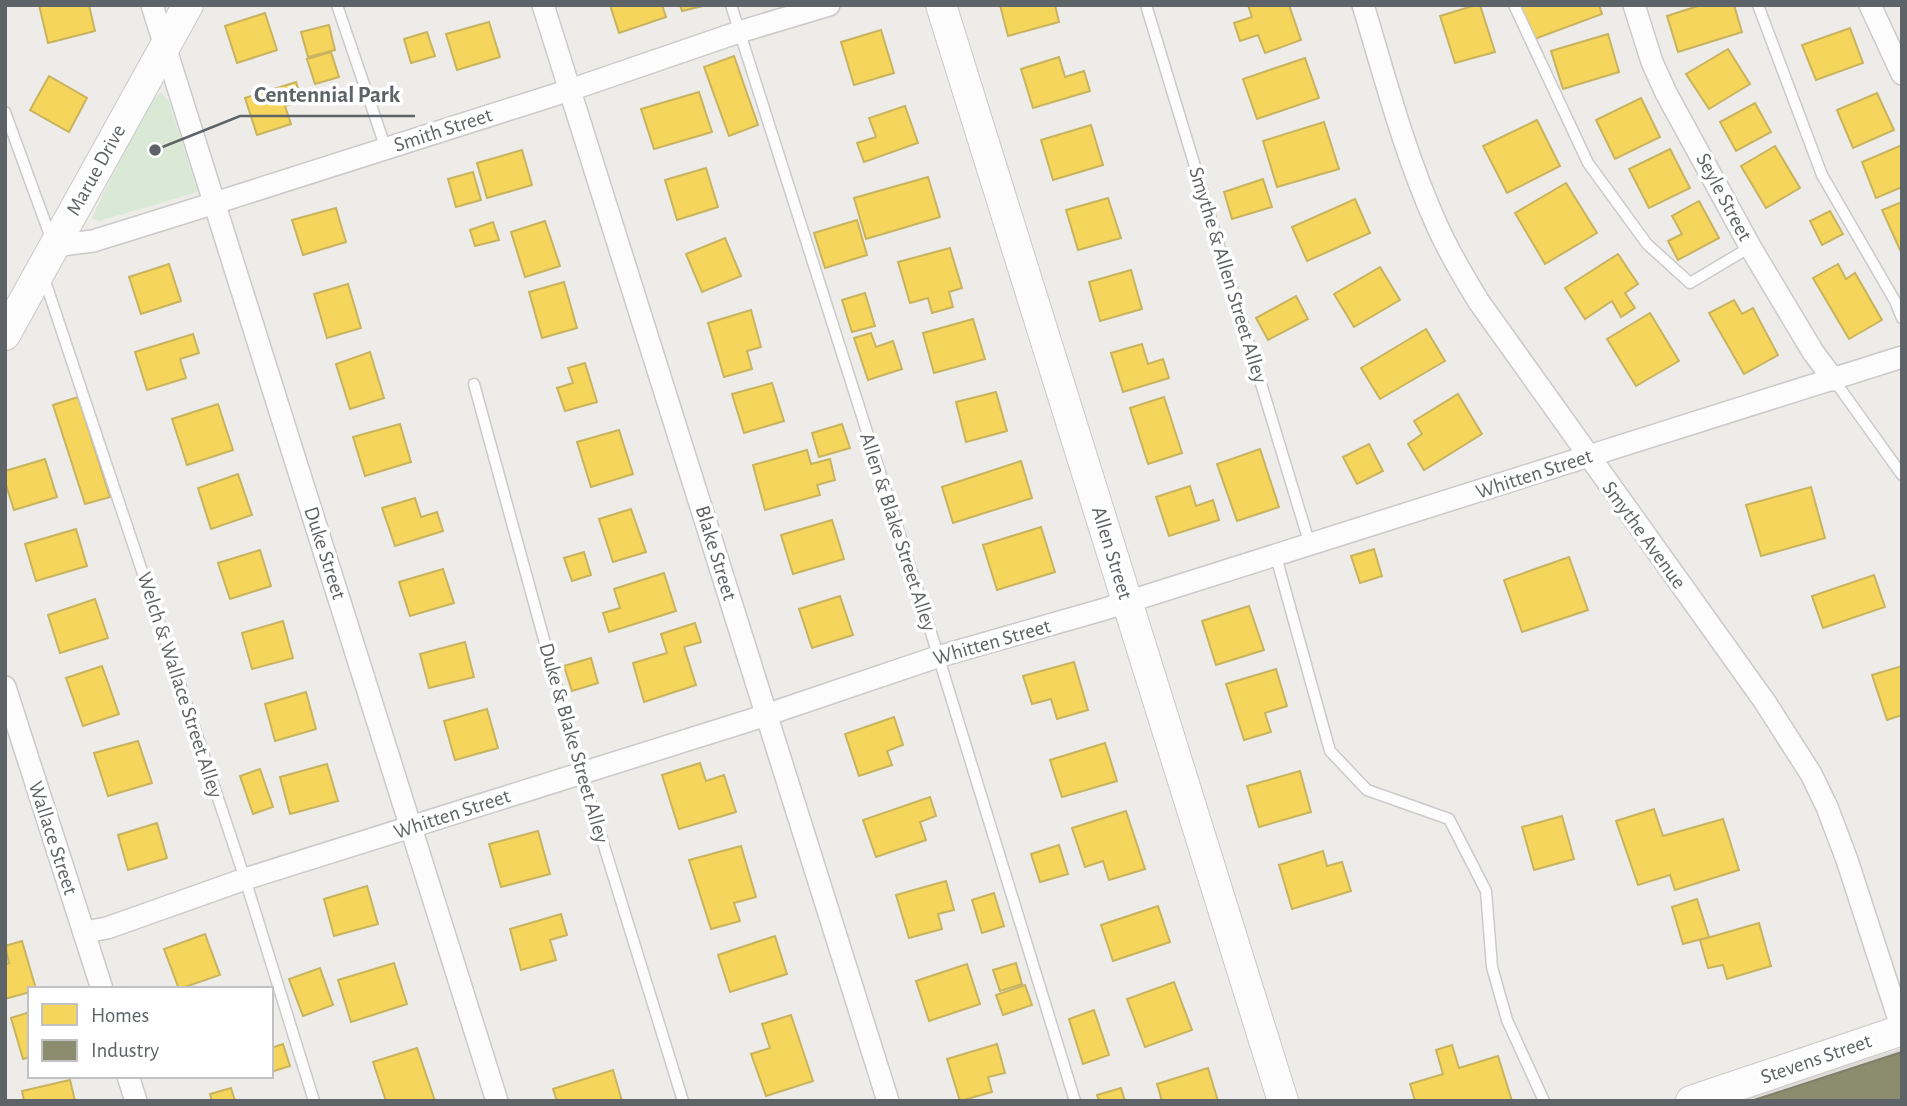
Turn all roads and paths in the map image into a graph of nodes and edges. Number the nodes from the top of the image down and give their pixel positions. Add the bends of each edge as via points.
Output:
1 (152, 5) edge
2 (188, 5) edge
3 (337, 5) edge
4 (543, 5) edge
5 (731, 5) edge
6 (829, 5) edge
7 (941, 5) edge
8 (1146, 5) edge
9 (1363, 5) edge
10 (1514, 5) edge
11 (1634, 5) edge
12 (1758, 5) edge
13 (1870, 5) edge
14 (739, 32) junction
15 (165, 46) junction
16 (1902, 74) edge
17 (570, 90) junction
18 (5, 112) edge
19 (386, 149) junction
20 (215, 203) junction
21 (1752, 250) junction
22 (47, 258) junction
23 (1902, 318) edge
24 (5, 335) edge
25 (1902, 357) edge
26 (1834, 380) junction
27 (474, 384) dead end
28 (1588, 456) junction
29 (1902, 475) edge
30 (1310, 545) junction
31 (1275, 553) junction
32 (1127, 602) junction
33 (937, 657) junction
34 (5, 687) edge
35 (767, 715) junction
36 (582, 773) junction
37 (411, 827) junction
38 (245, 879) junction
39 (85, 932) junction
40 (101, 987) edge
41 (1902, 1030) edge
42 (129, 1078) edge
43 (136, 1101) edge
44 (314, 1101) edge
45 (497, 1101) edge
46 (683, 1101) edge
47 (888, 1101) edge
48 (1075, 1101) edge
49 (1283, 1101) edge
50 (1544, 1101) edge
51 (1690, 1101) edge

1 - 15 street, Duke Street
2 - 15 street, Marue Drive
3 - 19 lane
4 - 17 street, Blake Street
5 - 14 lane, Allen & Blake Street Alley
6 - 14 street, Smith Street
7 - 32 street, Allen Street
8 - 30 lane, Smythe & Allen Street Alley
9 - 28 street, Smythe Avenue via 1407,149 1453,259
10 - 21 lane via 1588,163 1647,244 1690,283
11 - 21 street, Seyle Street via 1666,93
12 - 23 lane via 1822,175
13 - 16 street
14 - 17 street, Smith Street
14 - 33 lane, Allen & Blake Street Alley
15 - 20 street, Duke Street
15 - 22 street, Marue Drive
17 - 19 street, Smith Street
17 - 35 street, Blake Street
18 - 22 lane, Welch & Wallace Street Alley
19 - 20 street, Smith Street
20 - 22 street, Smith Street
20 - 37 street, Duke Street
21 - 26 street, Seyle Street
22 - 24 street, Marue Drive
22 - 38 lane, Welch & Wallace Street Alley
25 - 26 street, Whitten Street
26 - 28 street, Whitten Street
26 - 29 lane
27 - 36 lane, Duke & Blake Street Alley
28 - 30 street, Whitten Street
28 - 41 street, Smythe Avenue via 1765,702 1811,774 1847,860
30 - 31 street, Whitten Street
31 - 32 street, Whitten Street
31 - 50 lane via 1330,751 1367,790 1449,819 1486,891 1492,967 1507,1020
32 - 33 street, Whitten Street
32 - 49 street, Allen Street
33 - 35 street, Whitten Street
33 - 48 lane, Allen & Blake Street Alley
34 - 39 street, Wallace Street
35 - 36 street, Whitten Street
35 - 47 street, Blake Street
36 - 37 street, Whitten Street
36 - 46 lane, Duke & Blake Street Alley
37 - 38 street, Whitten Street
37 - 45 street, Duke Street
38 - 39 street, Whitten Street
38 - 44 lane, Welch & Wallace Street Alley
39 - 40 street, Wallace Street
41 - 51 street, Stevens Street
42 - 43 street

